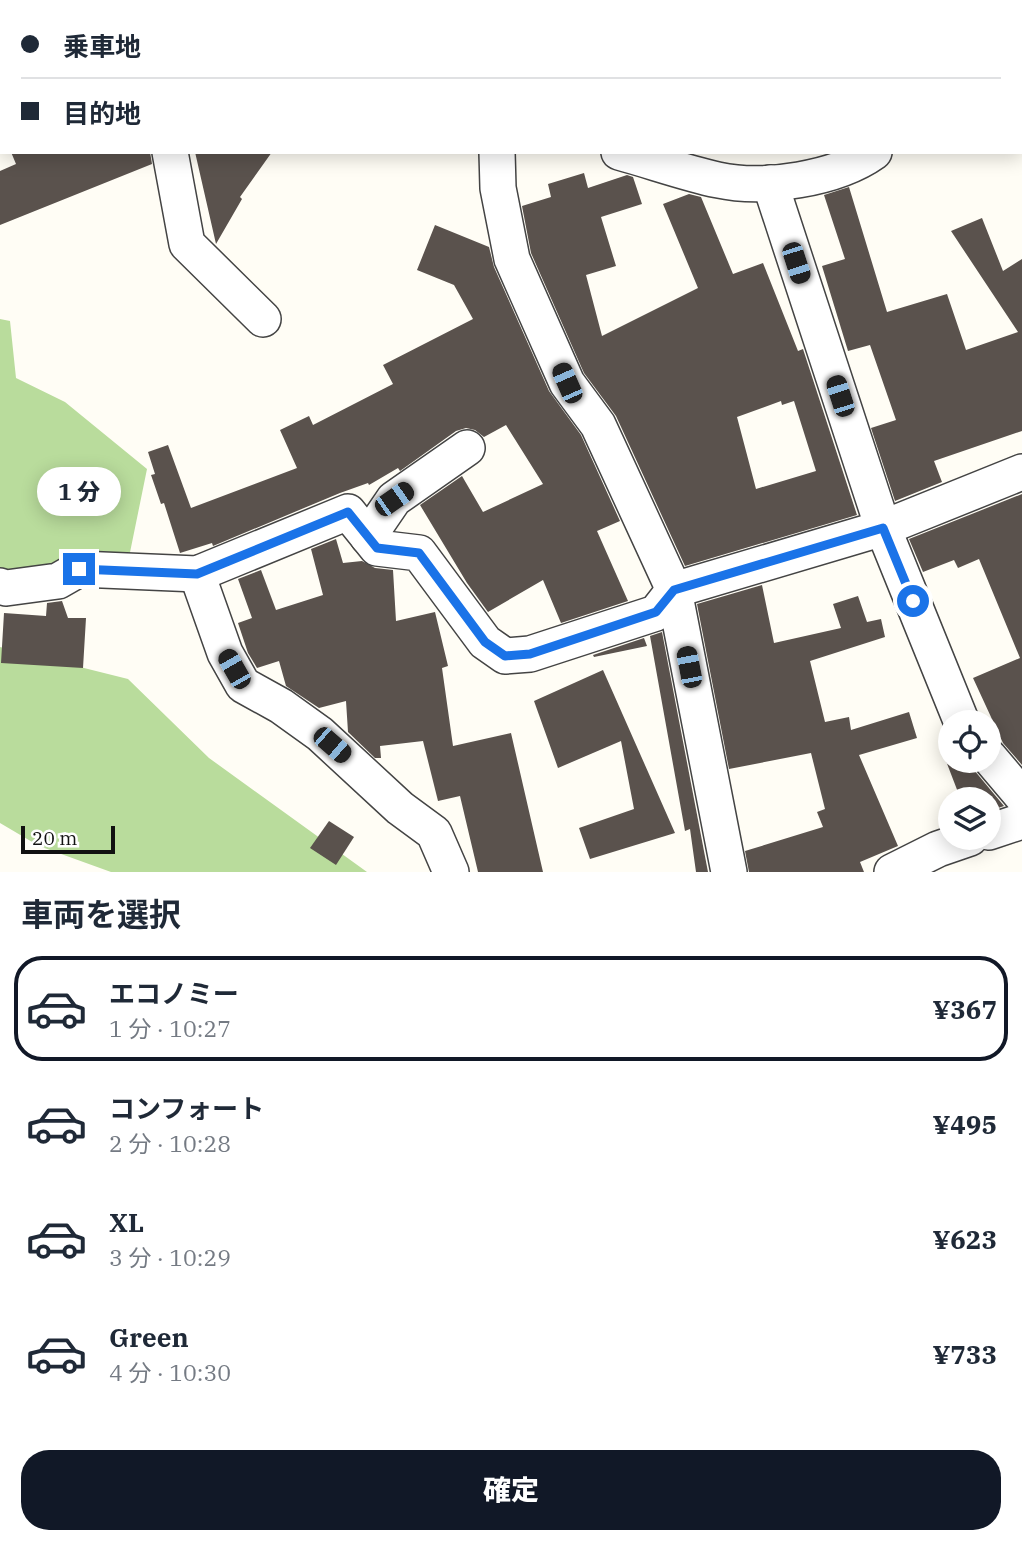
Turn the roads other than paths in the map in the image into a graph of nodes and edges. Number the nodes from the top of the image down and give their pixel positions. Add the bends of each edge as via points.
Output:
1 (170, 154) edge
2 (497, 154) edge
3 (626, 154) edge
4 (871, 154) edge
5 (770, 183) junction
6 (263, 319) dead end
7 (467, 448) dead end
8 (1022, 472) edge
9 (883, 528) junction
10 (368, 537) junction
11 (197, 574) junction
12 (0, 586) edge
13 (674, 590) junction
14 (957, 710) edge
15 (1001, 771) edge
16 (1022, 796) edge
17 (1022, 821) edge
18 (1001, 828) edge
19 (938, 849) edge
20 (451, 872) edge
21 (729, 872) edge
22 (891, 872) edge

1 - 6 street via 187,244
2 - 13 street via 498,188 512,259 567,383 598,425
3 - 5 street via 720,181
4 - 5 street via 860,163 816,176
5 - 9 street
7 - 10 street via 394,499
8 - 9 street
9 - 13 street
9 - 14 street
10 - 11 street via 348,512
10 - 13 street via 377,548 419,553 485,642 505,656 530,654 656,612
11 - 12 street via 79,569 58,581
11 - 20 street via 225,653 243,684 320,734 434,833
13 - 21 street
15 - 16 street
17 - 18 street
19 - 22 street

